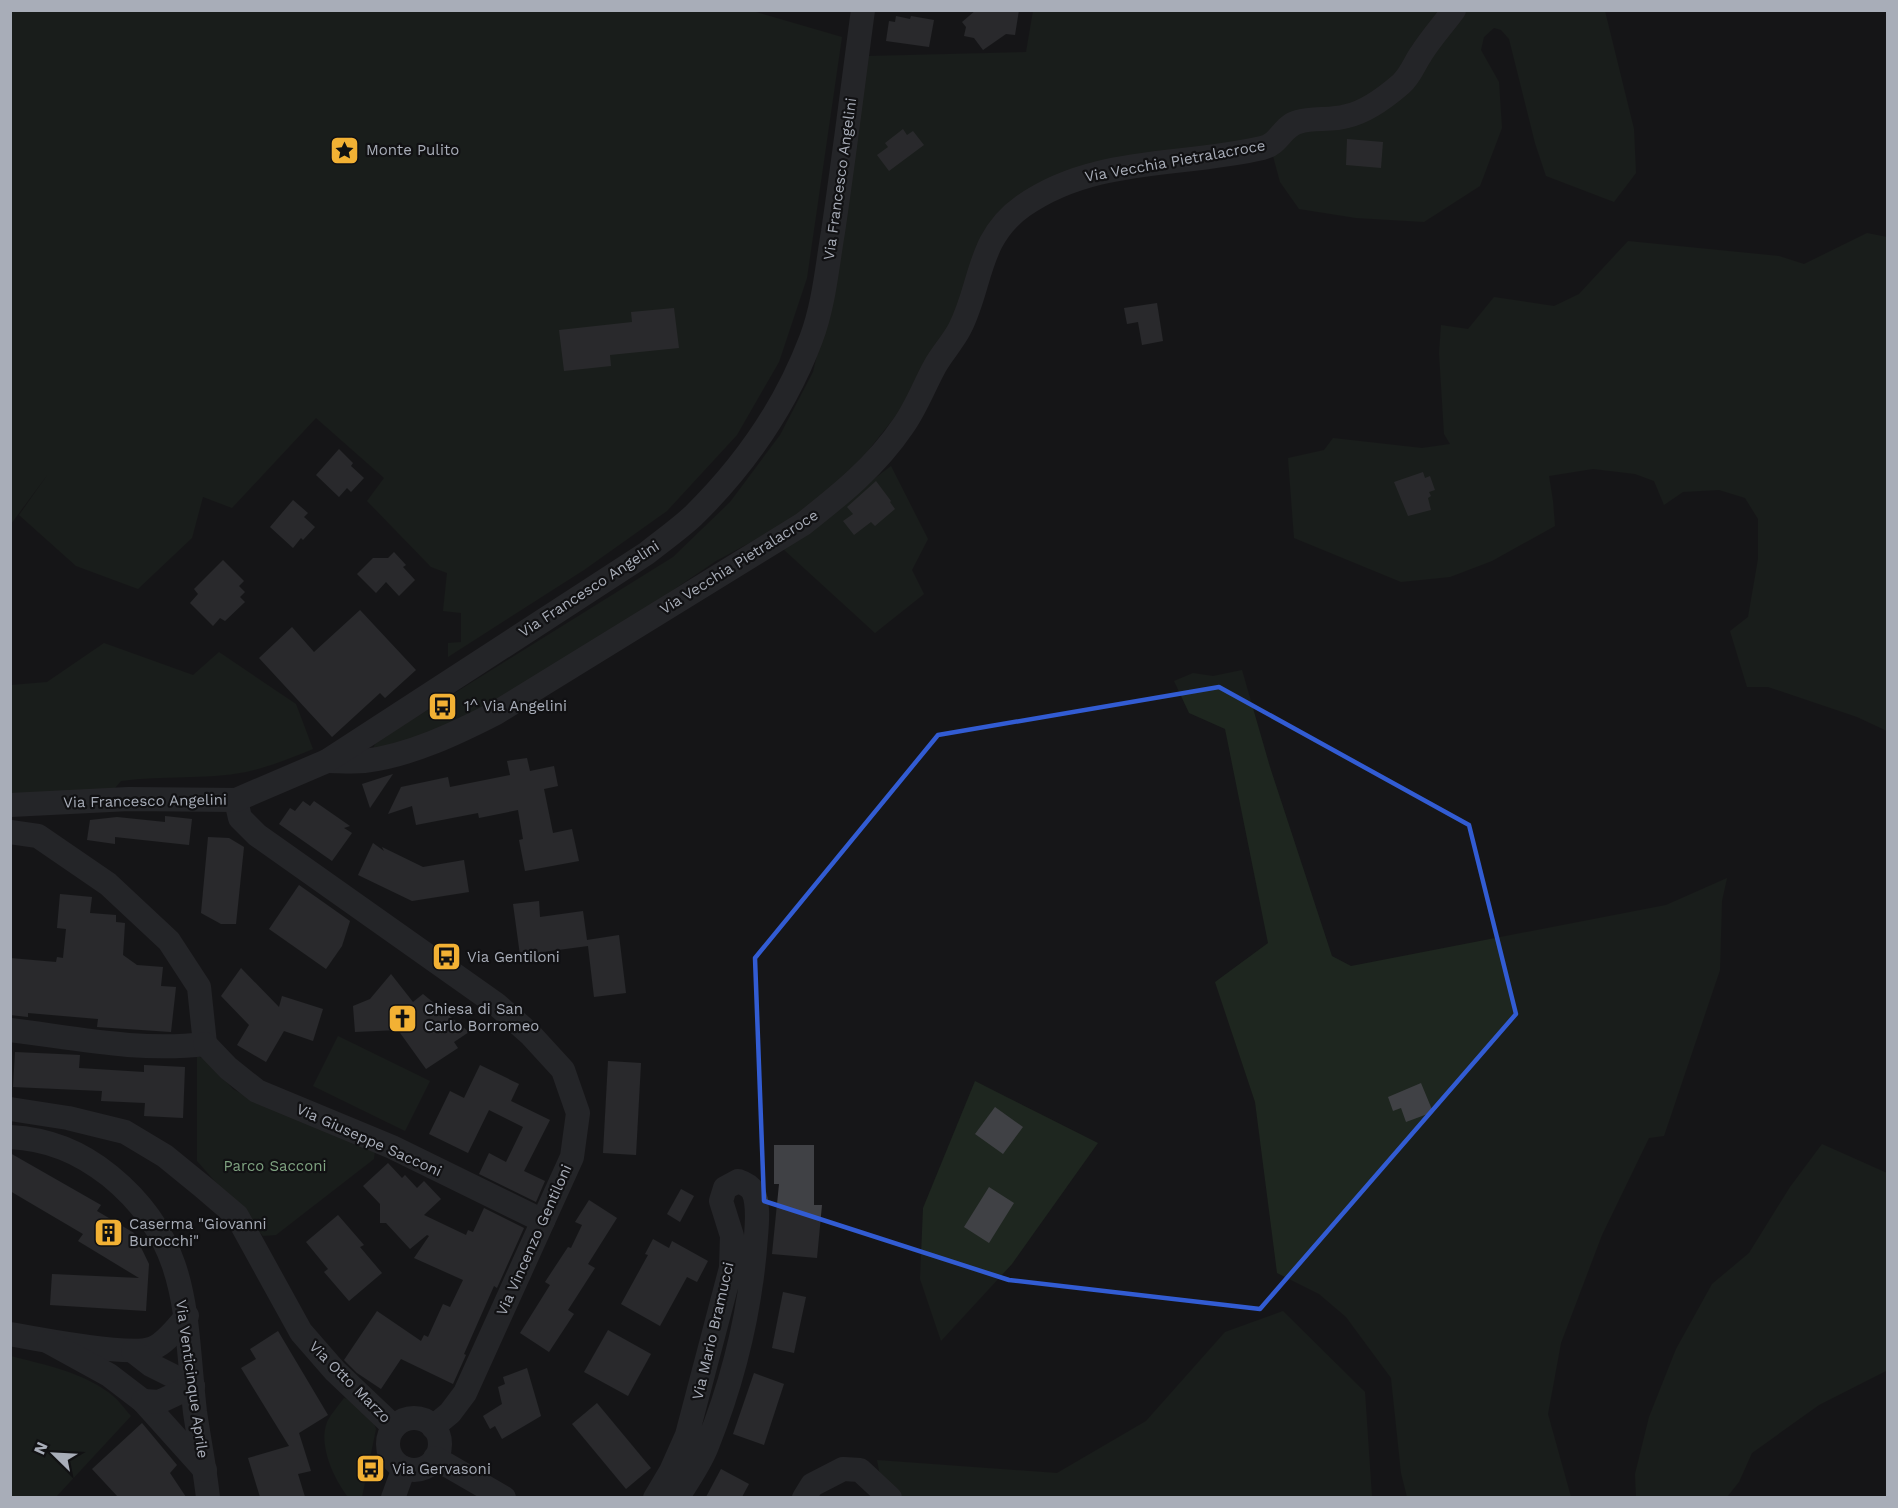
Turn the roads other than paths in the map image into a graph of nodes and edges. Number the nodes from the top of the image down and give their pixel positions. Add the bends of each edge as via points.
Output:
1 (863, 10) edge
2 (1454, 10) edge
3 (327, 761) junction
4 (237, 800) junction
5 (10, 805) edge
6 (10, 832) edge
7 (10, 1030) edge
8 (205, 1044) junction
9 (10, 1109) edge
10 (10, 1137) edge
11 (543, 1221) junction
12 (186, 1316) junction
13 (10, 1334) edge
14 (49, 1342) junction
15 (133, 1351) junction
16 (193, 1386) junction
17 (143, 1401) junction
18 (394, 1427) junction
19 (433, 1427) junction
20 (435, 1458) junction
21 (404, 1468) junction
22 (205, 1470) junction
23 (208, 1497) edge
24 (393, 1497) edge
25 (504, 1497) edge
26 (655, 1497) edge
27 (677, 1497) edge
28 (804, 1497) edge
29 (890, 1497) edge

1 - 3 street, Via Francesco Angelini via 821,305 796,373 758,439 692,517 647,553
2 - 3 street, Via Vecchia Pietralacroce via 1410,74 1369,107 1347,116 1296,122 1274,145 1262,148 1080,177 1021,207 997,231 980,265 968,312 903,426 879,458 836,498 803,524 496,713 398,754 364,761
3 - 4 street, Via Francesco Angelini
4 - 5 street, Via Francesco Angelini via 129,799
4 - 11 street, Via Vincenzo Gentiloni via 240,818 256,835 496,1004 563,1070 578,1113 574,1146
6 - 8 street via 38,836 108,884 169,941 199,987
7 - 8 street via 143,1046
8 - 11 street, Via Giuseppe Sacconi via 257,1091 392,1147
9 - 18 street, Via Otto Marzo via 125,1132 165,1156 237,1216 301,1332
10 - 12 street, Via Venticinque Aprile via 52,1144 90,1160 125,1189 150,1215 165,1240
11 - 19 street, Via Vincenzo Gentiloni via 465,1393
12 - 15 street via 166,1339 152,1348
12 - 16 street, Via Venticinque Aprile
13 - 14 street
14 - 15 street
14 - 17 street via 109,1375
15 - 16 street via 151,1365
16 - 17 street via 159,1402
16 - 22 street, Via Venticinque Aprile
17 - 22 street
18 - 19 street, Via Otto Marzo via 411,1418
18 - 21 street, Via Otto Marzo via 388,1450
19 - 20 street via 439,1444
20 - 21 street via 422,1469
20 - 25 street
21 - 24 street
22 - 23 street, Via Venticinque Aprile
26 - 27 street, Via Mario Bramucci via 687,1435 713,1344 731,1268 732,1236 721,1201 725,1188 738,1181 747,1184 756,1204 754,1266 746,1318 706,1449
28 - 29 street via 812,1485 843,1469 860,1470

